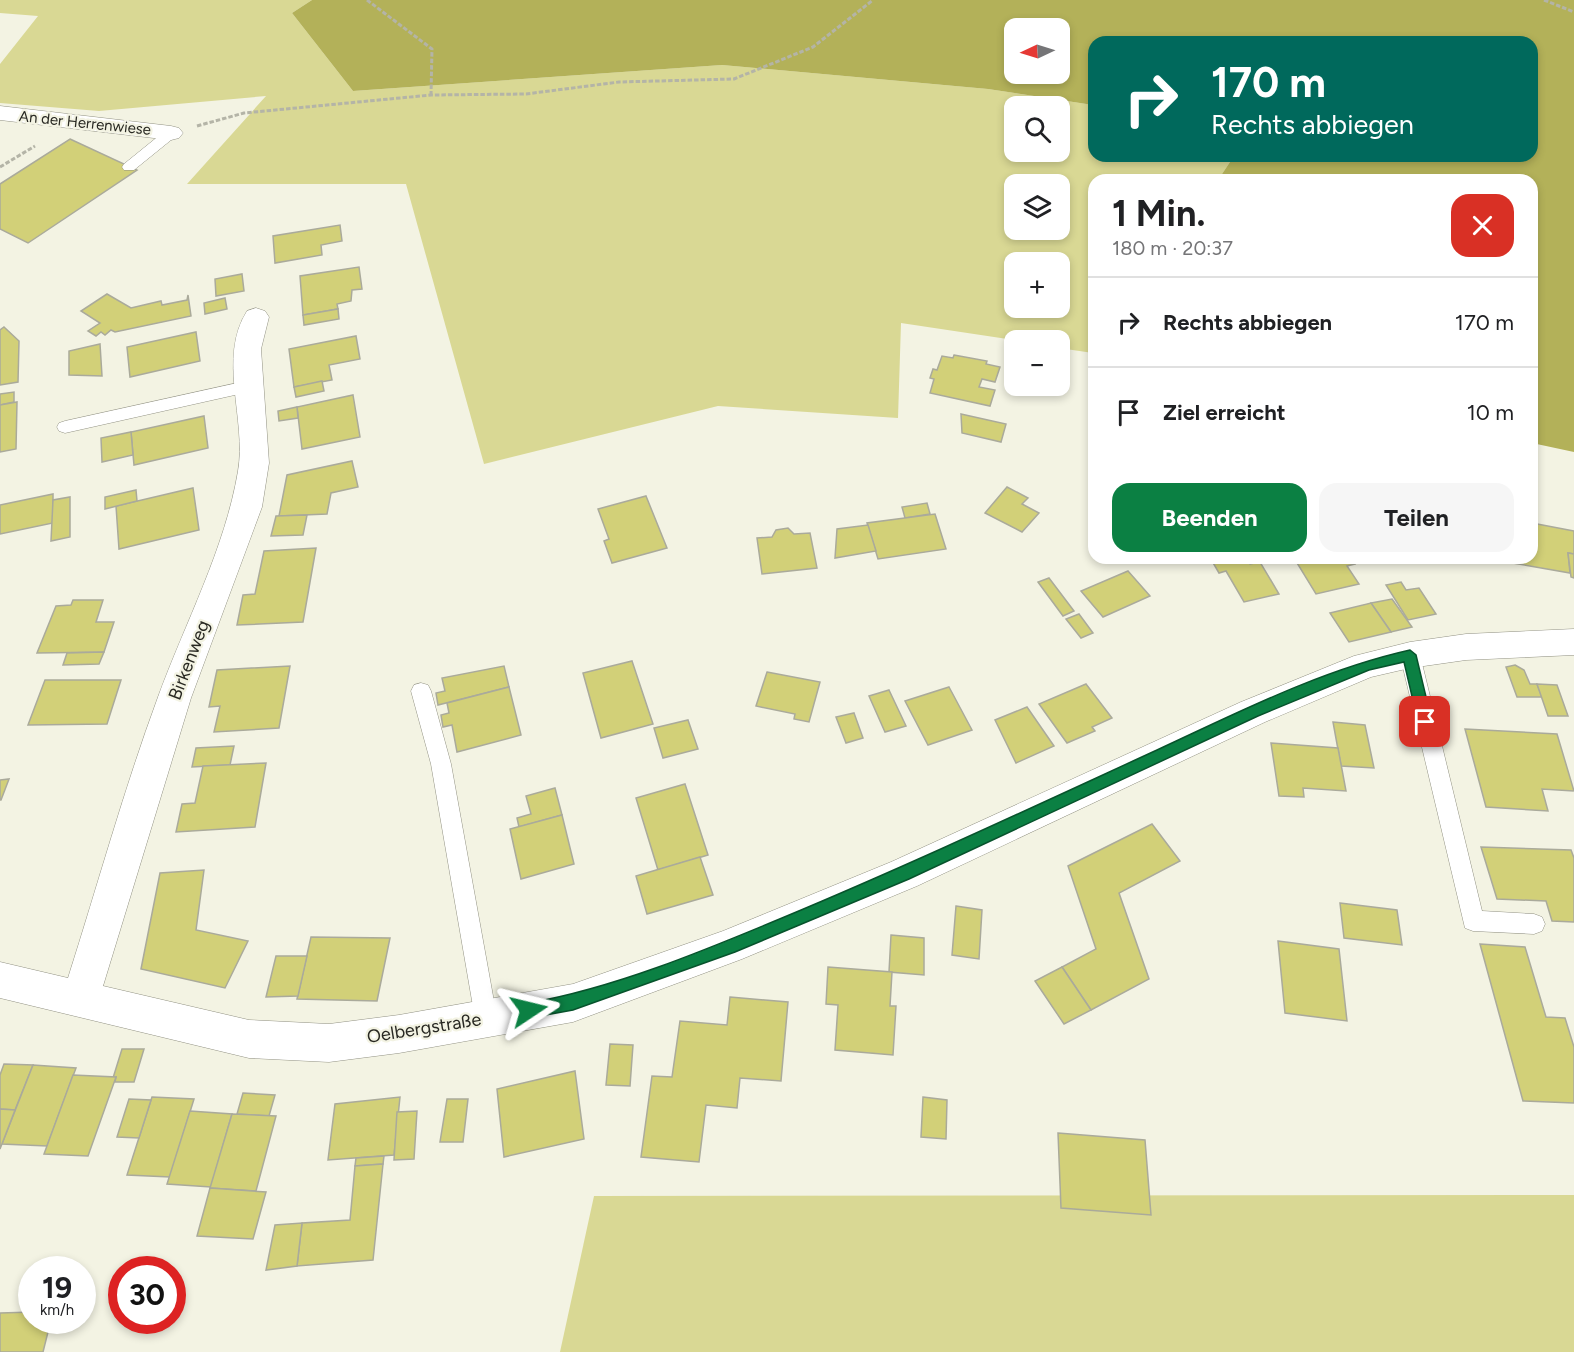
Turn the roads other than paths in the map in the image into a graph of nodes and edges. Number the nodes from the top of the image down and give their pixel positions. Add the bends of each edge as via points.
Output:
1 (0, 113) edge
2 (171, 133) joint
3 (129, 166) dead end
4 (256, 317) dead end
5 (250, 386) junction
6 (65, 427) dead end
7 (1574, 642) edge
8 (1410, 655) junction
9 (422, 691) dead end
10 (1534, 924) dead end
11 (0, 980) edge
12 (80, 999) junction
13 (486, 1018) junction

1 - 2 street, An der Herrenwiese
2 - 3 lane
4 - 5 street, Birkenweg via 248,350
5 - 6 lane
5 - 12 street, Birkenweg via 255,464 247,507 174,698
7 - 8 street, Oelbergstraße via 1466,647
8 - 10 lane via 1473,921
8 - 13 street, Oelbergstraße via 1366,665 1253,712 904,874 729,947 573,1003
9 - 13 lane via 441,764
11 - 12 street, Oelbergstraße
12 - 13 street, Oelbergstraße via 249,1039 329,1043

